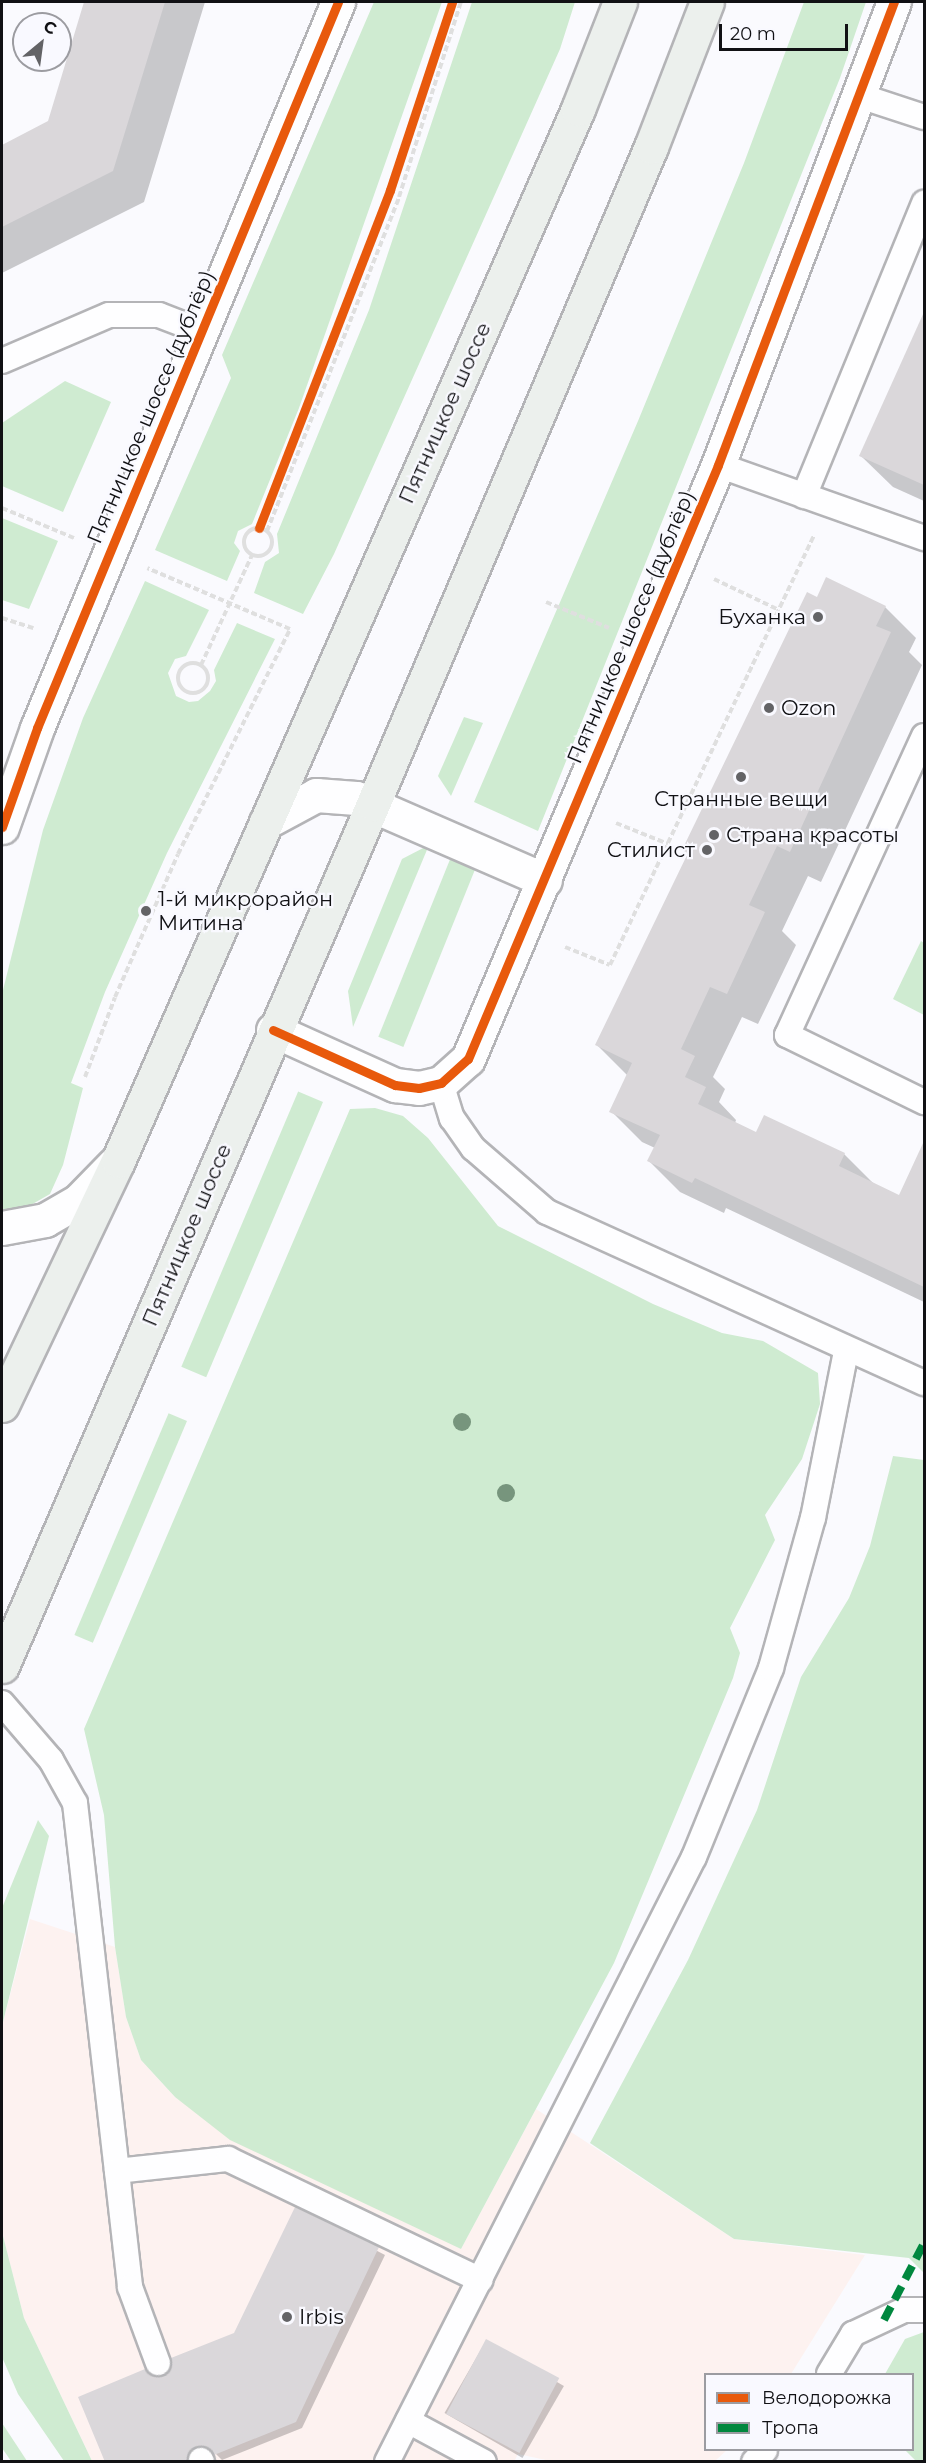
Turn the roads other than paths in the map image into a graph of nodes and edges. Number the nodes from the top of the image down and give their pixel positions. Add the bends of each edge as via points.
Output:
1 (338, 2) edge
2 (620, 2) edge
3 (706, 2) edge
4 (894, 2) edge
5 (860, 96) junction
6 (924, 117) edge
7 (924, 203) edge
8 (202, 332) junction
9 (2, 361) edge
10 (718, 465) junction
11 (804, 496) junction
12 (924, 538) edge
13 (924, 736) edge
14 (7, 797) edge
15 (373, 804) junction
16 (266, 822) junction
17 (2, 827) edge
18 (545, 880) junction
19 (273, 1030) junction
20 (441, 1083) junction
21 (924, 1102) edge
22 (118, 1161) junction
23 (2, 1228) edge
24 (846, 1351) junction
25 (924, 1383) edge
26 (2, 1405) edge
27 (2, 1666) edge
28 (2, 1703) edge
29 (117, 2171) junction
30 (480, 2280) junction
31 (924, 2310) edge
32 (158, 2363) dead end
33 (830, 2373) edge
34 (408, 2421) junction
35 (387, 2462) edge
36 (484, 2462) edge

1 - 8 street, Пятницкое шоссе (дублёр)
2 - 16 main road, Пятницкое шоссе via 578,109
3 - 15 main road, Пятницкое шоссе via 651,147
4 - 5 street, Пятницкое шоссе (дублёр)
5 - 6 lane
5 - 10 street, Пятницкое шоссе (дублёр)
7 - 11 lane
8 - 9 lane via 159,315 109,315
8 - 14 street, Пятницкое шоссе (дублёр)
10 - 11 lane
10 - 18 street, Пятницкое шоссе (дублёр)
11 - 12 lane
13 - 21 lane via 787,1035
14 - 17 street, Пятницкое шоссе (дублёр)
15 - 16 street via 335,794 316,795
15 - 18 street
15 - 19 main road, Пятницкое шоссе
16 - 22 main road, Пятницкое шоссе
18 - 20 street, Пятницкое шоссе (дублёр) via 475,1045 456,1072
19 - 20 street via 395,1085 419,1088
19 - 27 main road, Пятницкое шоссе
20 - 24 lane via 452,1118 473,1148 547,1212
22 - 23 street via 71,1205 45,1220
22 - 26 main road, Пятницкое шоссе
24 - 25 lane
24 - 30 lane via 813,1518 771,1668 694,1857
28 - 29 lane via 51,1760 75,1803
29 - 30 lane via 228,2159
29 - 32 lane via 130,2287
30 - 34 lane
31 - 33 lane via 904,2310 853,2334
34 - 35 lane
34 - 36 lane

